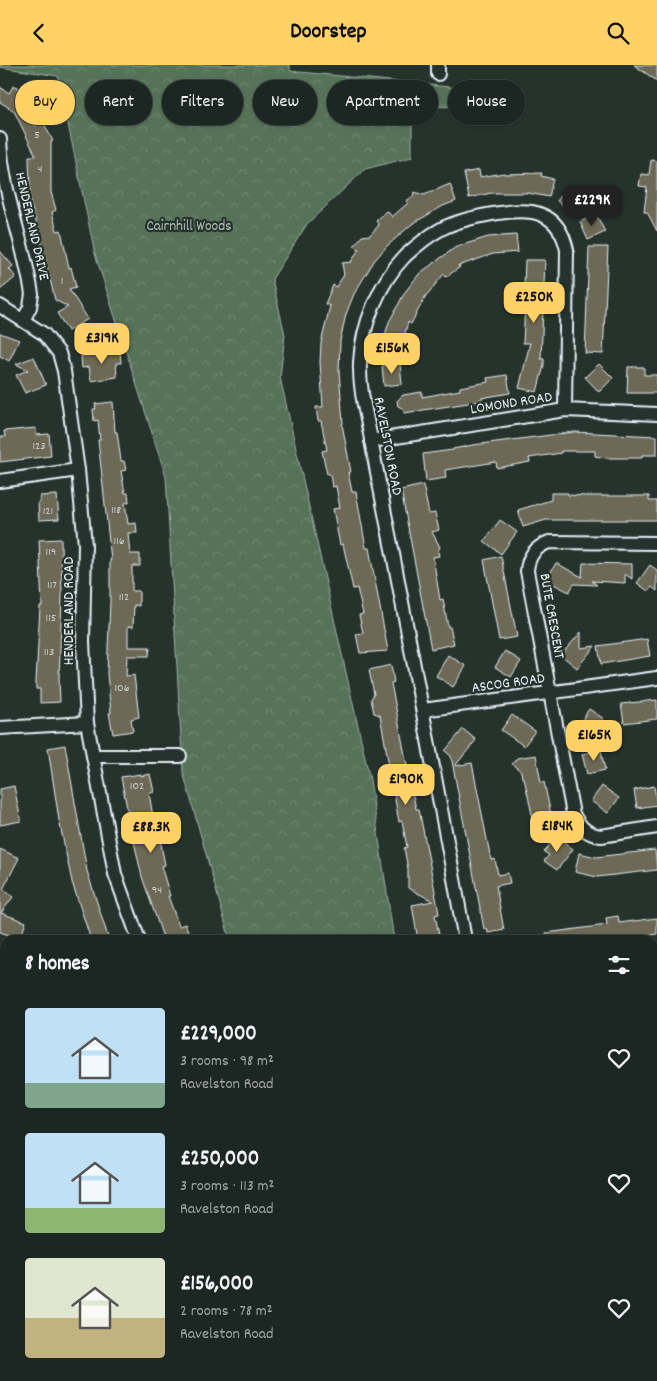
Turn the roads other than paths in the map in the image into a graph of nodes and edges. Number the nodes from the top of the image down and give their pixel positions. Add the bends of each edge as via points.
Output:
1 (0, 139) edge
2 (0, 306) edge
3 (24, 319) junction
4 (564, 410) junction
5 (657, 414) edge
6 (371, 441) junction
7 (78, 470) junction
8 (0, 481) edge
9 (657, 543) edge
10 (657, 678) edge
11 (550, 693) junction
12 (423, 710) junction
13 (87, 723) junction
14 (0, 728) edge
15 (93, 756) junction
16 (180, 756) dead end
17 (657, 827) edge
18 (137, 935) edge
19 (465, 935) edge

1 - 3 street, HENDERLAND DRIVE via 6,184 32,294
2 - 3 street, HENDERLAND ROAD
3 - 7 street, HENDERLAND ROAD via 44,334 59,353
4 - 5 street, LOMOND ROAD
4 - 6 street, LOMOND ROAD
4 - 6 street, RAVELSTON ROAD via 565,242 557,226 544,215 523,212 485,215 460,221 427,238 405,256 377,298 368,321 360,361
6 - 12 street, RAVELSTON ROAD
7 - 8 street
7 - 13 street, HENDERLAND ROAD via 85,545 83,642
9 - 11 street, BUTE CRESCENT via 549,542 541,545 530,557 528,571
10 - 11 street, ASCOG ROAD
11 - 12 street, ASCOG ROAD
11 - 17 street, BUTE CRESCENT via 573,814 579,825 586,832 601,835
12 - 19 street, RAVELSTON ROAD
13 - 14 street
13 - 15 street, HENDERLAND ROAD
15 - 16 street
15 - 18 street, HENDERLAND ROAD via 115,874

